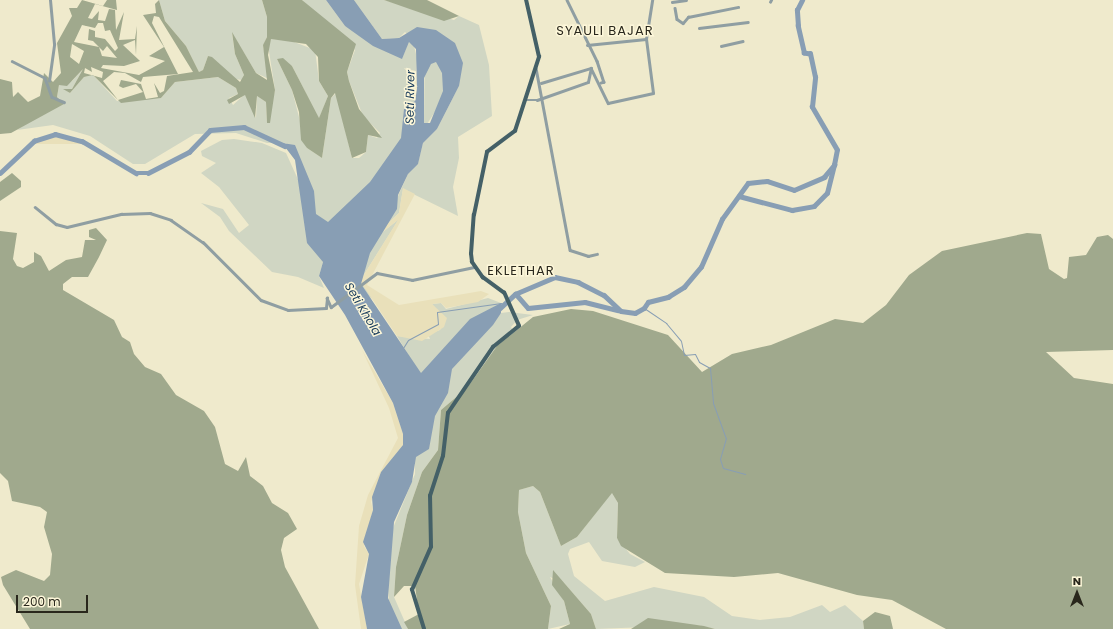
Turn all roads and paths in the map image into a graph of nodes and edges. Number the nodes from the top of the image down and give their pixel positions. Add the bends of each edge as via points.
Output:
1 (50, 0) edge
2 (526, 0) edge
3 (567, 0) edge
4 (652, 0) edge
5 (686, 0) edge
6 (672, 2) dead end
7 (738, 7) dead end
8 (675, 8) dead end
9 (748, 22) dead end
10 (699, 28) dead end
11 (646, 39) junction
12 (742, 41) dead end
13 (587, 45) junction
14 (721, 46) dead end
15 (12, 61) dead end
16 (536, 68) junction
17 (591, 68) junction
18 (48, 81) junction
19 (541, 83) junction
20 (601, 83) junction
21 (543, 98) junction
22 (526, 100) junction
23 (64, 102) dead end
24 (35, 207) dead end
25 (597, 254) dead end
26 (474, 267) junction
27 (424, 629) edge

1 - 18 street via 54,44
2 - 16 main road via 540,50
3 - 13 street
4 - 11 street
5 - 6 street
7 - 8 street via 688,17 683,23 677,19
9 - 10 street
11 - 13 street
11 - 20 street via 653,93 608,103
12 - 14 street
13 - 20 street via 597,61 604,82
15 - 18 street
16 - 19 street
16 - 22 main road
17 - 19 street
17 - 20 street
17 - 21 street via 588,82
18 - 23 street via 52,97
19 - 21 street
21 - 22 street
21 - 25 street via 570,250 588,256
22 - 26 main road via 515,131 487,152 473,225
24 - 26 street via 56,224 67,227 118,215 158,215 199,239 265,302 297,310 326,308 327,298 329,307 372,275 380,272 412,280
26 - 27 main road via 504,293 518,321 517,329 493,347 448,413 444,456 430,496 431,547 412,590

